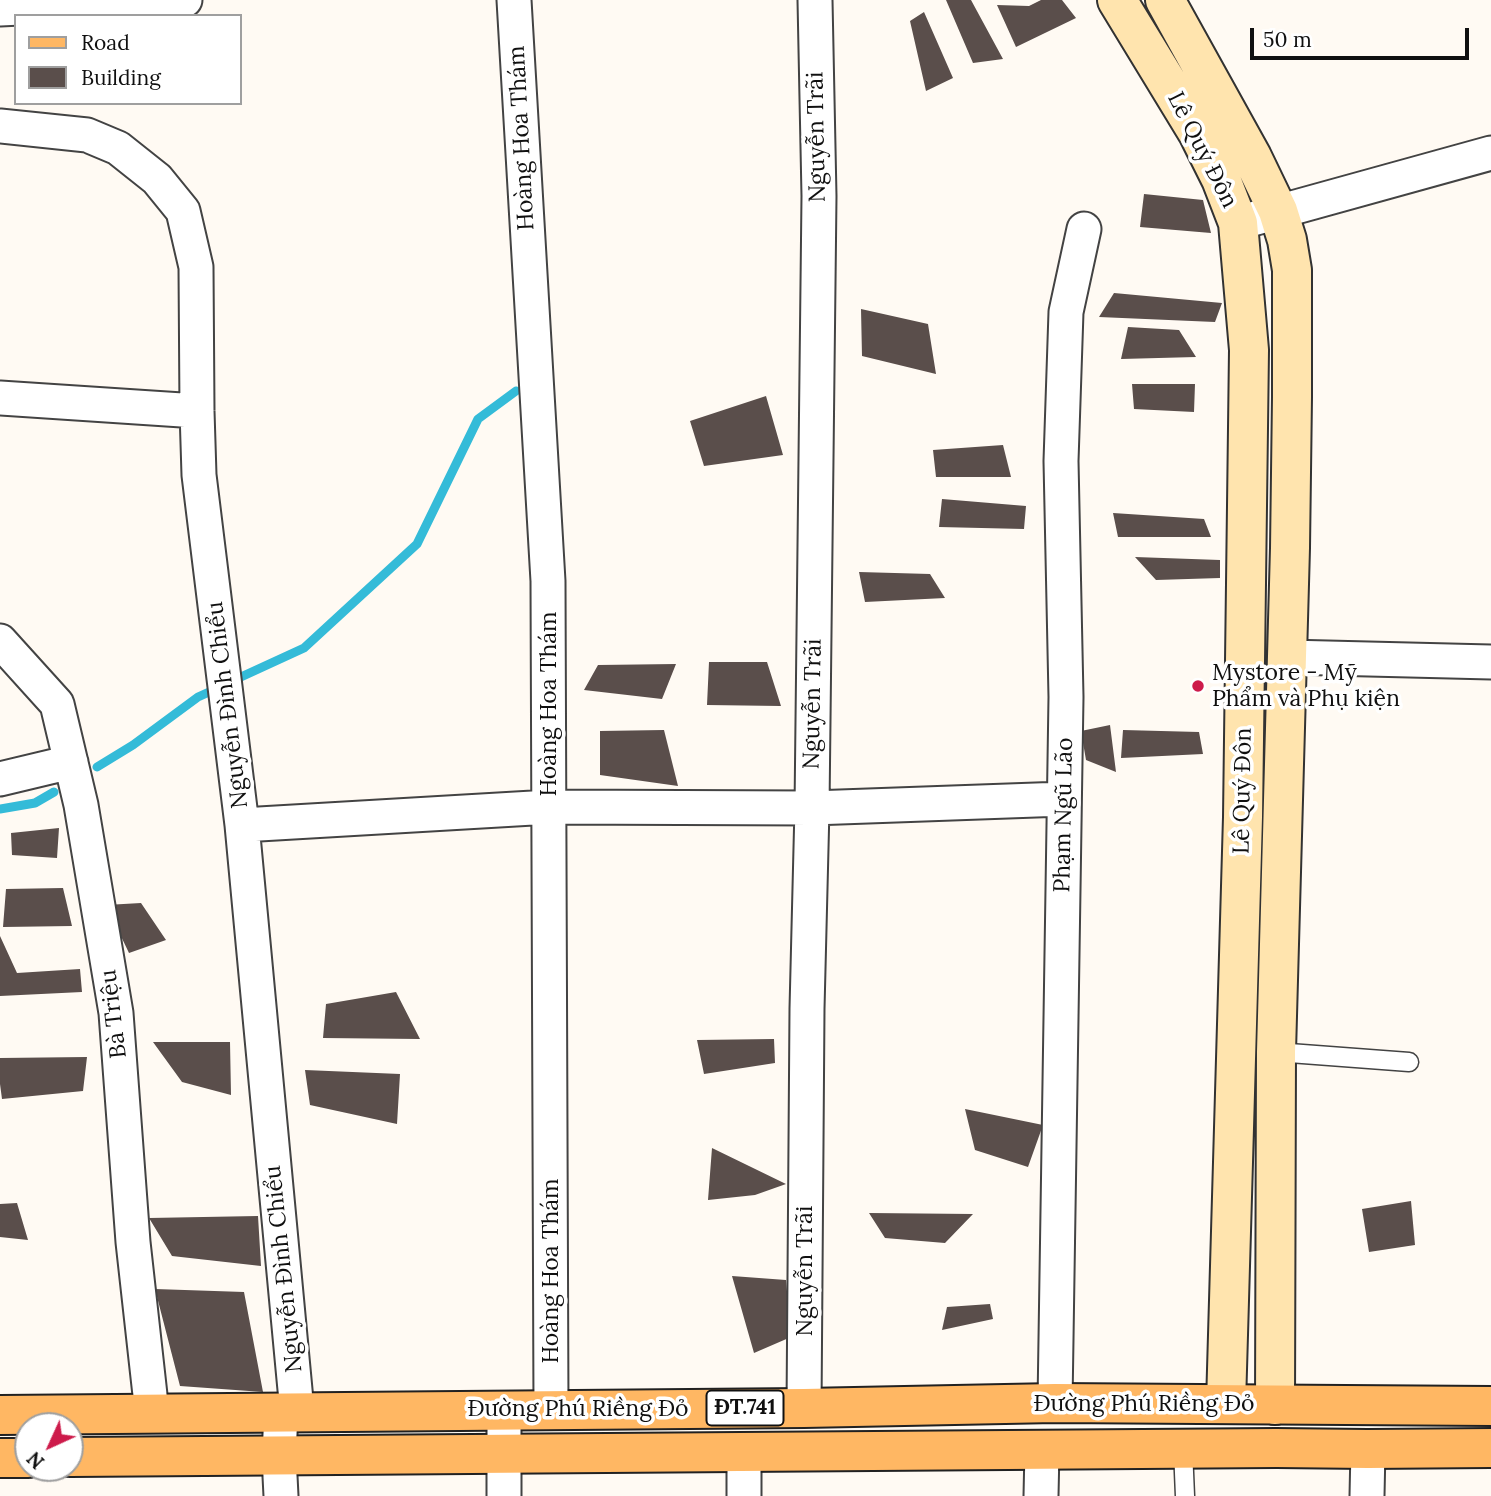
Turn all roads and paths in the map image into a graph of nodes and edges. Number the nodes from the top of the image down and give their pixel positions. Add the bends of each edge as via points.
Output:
1 (185, 0) edge
2 (514, 0) edge
3 (815, 0) edge
4 (1117, 0) edge
5 (1165, 0) edge
6 (0, 9) edge
7 (0, 126) edge
8 (1491, 153) edge
9 (1279, 211) junction
10 (1238, 223) junction
11 (1084, 229) dead end
12 (0, 398) edge
13 (197, 411) junction
14 (0, 641) edge
15 (1287, 657) junction
16 (1491, 662) edge
17 (71, 762) junction
18 (0, 779) edge
19 (1064, 799) junction
20 (550, 807) junction
21 (812, 808) junction
22 (243, 825) junction
23 (1276, 1052) junction
24 (1409, 1062) dead end
25 (1055, 1403) junction
26 (1226, 1404) junction
27 (1275, 1405) junction
28 (1491, 1406) edge
29 (804, 1408) junction
30 (551, 1409) junction
31 (504, 1410) junction
32 (289, 1411) junction
33 (152, 1413) junction
34 (0, 1415) edge
35 (1276, 1448) junction
36 (1491, 1448) edge
37 (1183, 1449) junction
38 (1224, 1449) junction
39 (1368, 1449) junction
40 (1042, 1450) junction
41 (744, 1452) junction
42 (504, 1453) junction
43 (279, 1455) junction
44 (84, 1457) edge
45 (1491, 1457) edge
46 (281, 1496) edge
47 (504, 1496) edge
48 (744, 1496) edge
49 (1041, 1496) edge
50 (1185, 1496) edge
51 (1367, 1496) edge

1 - 6 street
2 - 20 street, Hoàng Hoa Thám via 548,581
3 - 21 street, Nguyễn Trãi via 819,196
4 - 10 main road, Lê Quý Đôn via 1198,134
5 - 9 main road, Lê Quý Đôn
7 - 13 street, Nguyễn Đình Chiểu via 87,135 118,148 157,179 183,211 196,267
8 - 9 street
9 - 10 street
9 - 15 main road, Lê Quý Đôn via 1292,270
10 - 26 main road, Lê Quý Đôn via 1249,349 1243,817
11 - 19 street, Phạm Ngũ Lão via 1066,312 1061,461
12 - 13 street
13 - 22 street, Nguyễn Đình Chiểu via 200,475
14 - 17 street, Bà Triệu via 57,704
15 - 16 street
15 - 23 main road, Lê Quý Đôn
17 - 18 street
17 - 33 street, Bà Triệu via 116,1013 133,1242
19 - 21 street
19 - 25 street, Phạm Ngũ Lão
20 - 21 street
20 - 22 street
20 - 30 street, Hoàng Hoa Thám
21 - 29 street, Nguyễn Trãi
22 - 32 street, Nguyễn Đình Chiểu
23 - 24 lane
23 - 27 main road, Lê Quý Đôn
25 - 26 main road, Đường Phú Riềng Đỏ / ĐT.741
25 - 29 main road, Đường Phú Riềng Đỏ / ĐT.741
26 - 27 main road, Đường Phú Riềng Đỏ / ĐT.741
26 - 38 main road
27 - 28 main road, Đường Phú Riềng Đỏ / ĐT.741
27 - 35 main road
29 - 30 main road, Đường Phú Riềng Đỏ / ĐT.741
30 - 31 main road, Đường Phú Riềng Đỏ / ĐT.741
31 - 32 main road, Đường Phú Riềng Đỏ / ĐT.741
31 - 42 street
32 - 33 main road, Đường Phú Riềng Đỏ / ĐT.741
32 - 43 street, Nguyễn Đình Chiểu
33 - 34 main road, Đường Phú Riềng Đỏ / ĐT.741
35 - 38 main road, Đường Phú Riềng Đỏ / ĐT.741
35 - 39 main road, Đường Phú Riềng Đỏ / ĐT.741
36 - 39 main road, Đường Phú Riềng Đỏ / ĐT.741
36 - 45 street
37 - 38 main road, Đường Phú Riềng Đỏ / ĐT.741
37 - 40 main road, Đường Phú Riềng Đỏ / ĐT.741
37 - 50 lane
39 - 51 street
40 - 41 main road, Đường Phú Riềng Đỏ / ĐT.741
40 - 49 street
41 - 42 main road, Đường Phú Riềng Đỏ / ĐT.741
41 - 48 street
42 - 43 main road, Đường Phú Riềng Đỏ / ĐT.741
42 - 47 street
43 - 44 main road, Đường Phú Riềng Đỏ / ĐT.741
43 - 46 street, Nguyễn Đình Chiểu

